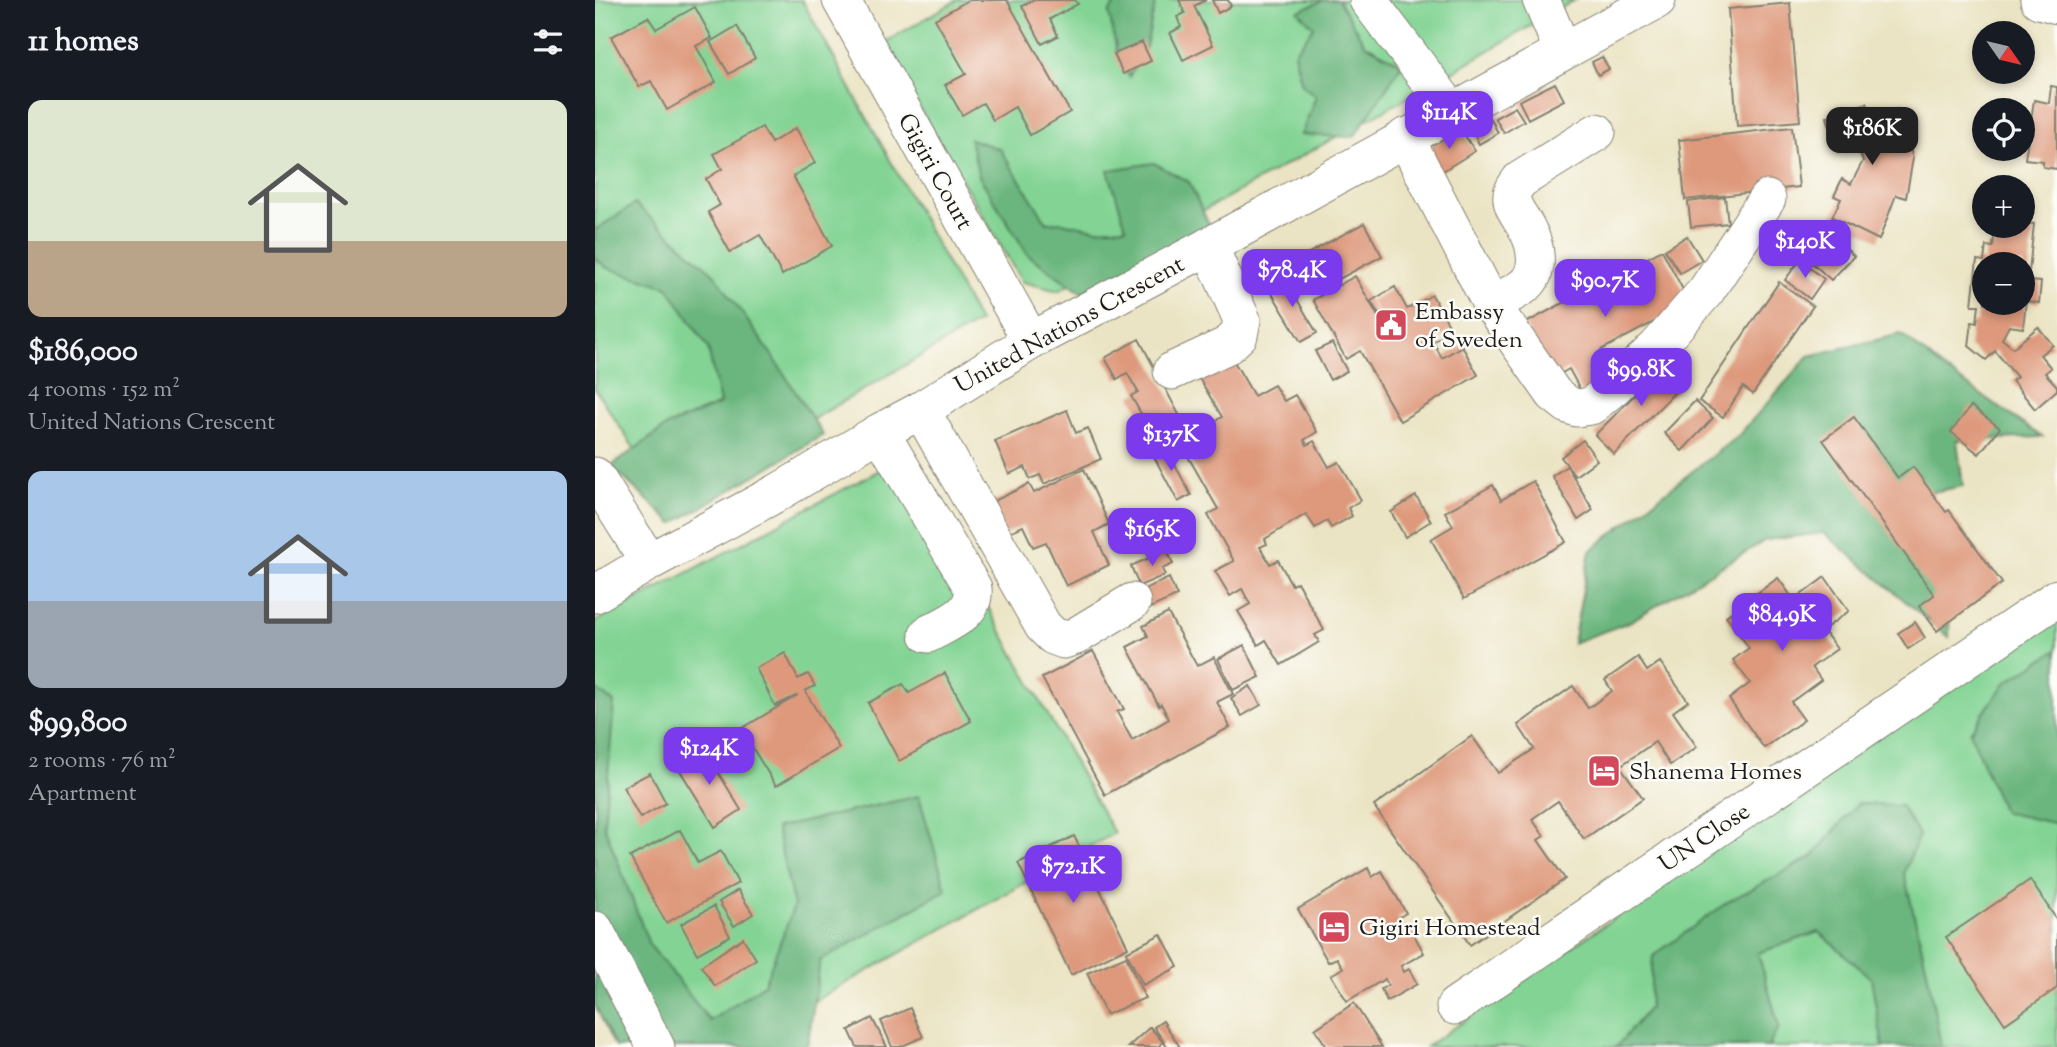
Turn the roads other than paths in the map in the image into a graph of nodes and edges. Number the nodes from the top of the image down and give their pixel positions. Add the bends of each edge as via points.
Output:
1 (841, 0) edge
2 (1368, 0) edge
3 (1541, 0) edge
4 (1657, 0) edge
5 (2039, 0) edge
6 (2057, 5) edge
7 (1563, 51) junction
8 (1452, 111) junction
9 (1597, 132) dead end
10 (1405, 137) junction
11 (1767, 200) dead end
12 (1209, 246) junction
13 (1491, 304) junction
14 (1031, 341) junction
15 (1172, 371) dead end
16 (921, 410) junction
17 (880, 432) junction
18 (595, 476) edge
19 (649, 562) junction
20 (595, 594) edge
21 (2057, 598) edge
22 (1132, 602) dead end
23 (928, 634) dead end
24 (595, 930) edge
25 (1455, 1006) dead end
26 (656, 1047) edge

1 - 14 street, Gigiri Court
2 - 8 street
3 - 7 street
4 - 7 street, United Nations Crescent
5 - 6 street
7 - 8 street, United Nations Crescent
8 - 10 street, United Nations Crescent
9 - 13 street via 1515,187 1513,205 1529,232 1536,265 1525,285
10 - 12 street, United Nations Crescent
10 - 13 street
11 - 13 street via 1706,291 1657,347 1591,406 1577,408 1554,394
12 - 14 street, United Nations Crescent
12 - 15 street via 1243,320 1239,335 1228,345
14 - 16 street, United Nations Crescent
16 - 17 street, United Nations Crescent
16 - 22 street via 1052,636 1064,640 1076,636
17 - 19 street, United Nations Crescent via 777,494
17 - 23 street via 973,588 970,608
18 - 19 street
19 - 20 street, United Nations Crescent
21 - 25 street, UN Close
24 - 26 street

